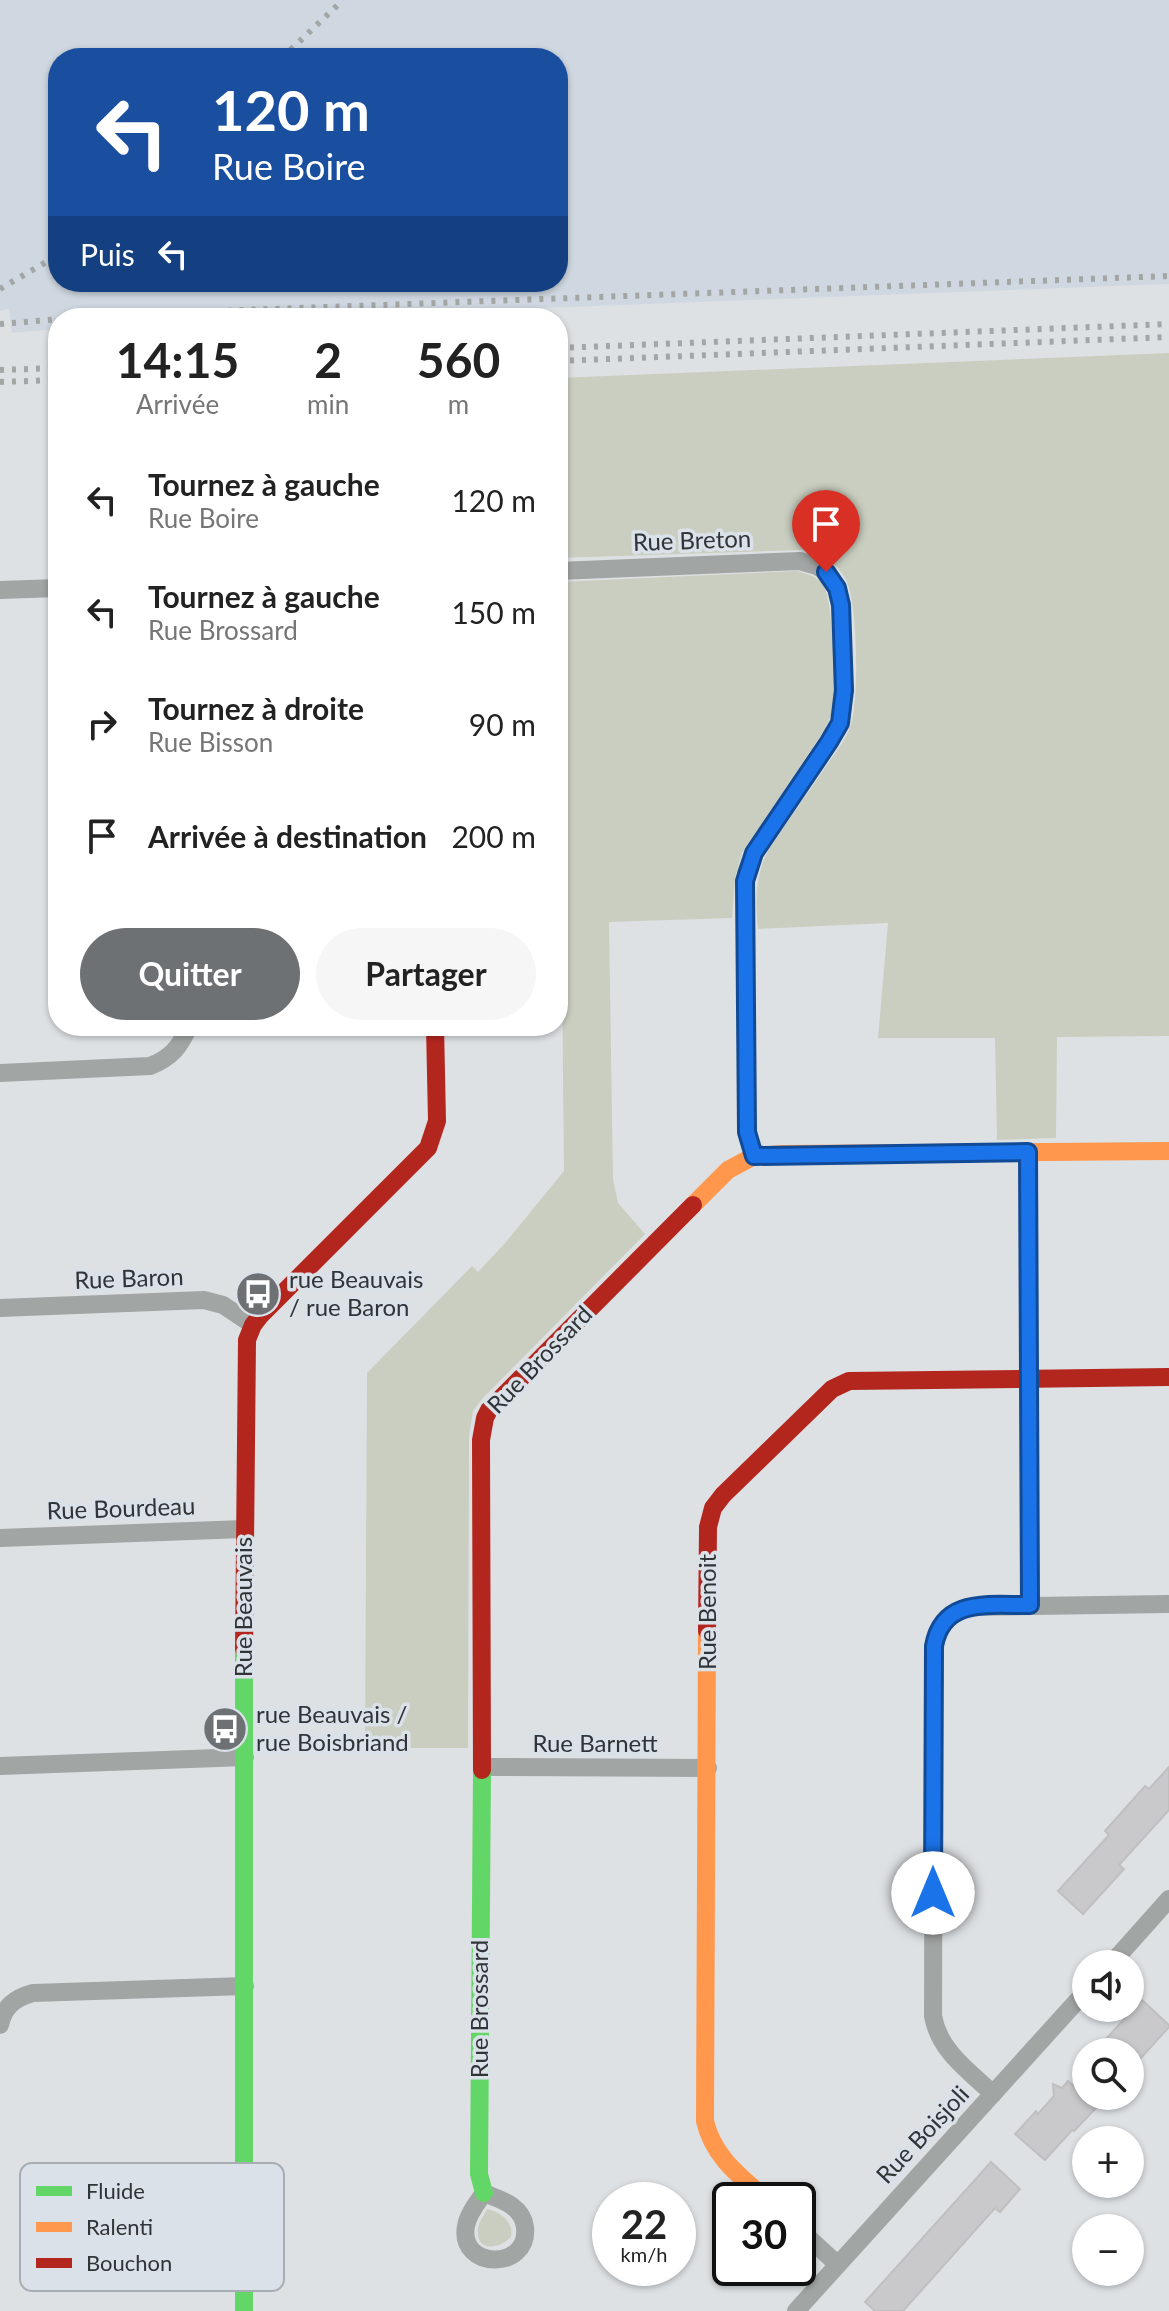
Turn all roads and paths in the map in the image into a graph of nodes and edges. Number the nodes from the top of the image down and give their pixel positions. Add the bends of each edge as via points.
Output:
1 (568, 571) edge
2 (48, 588) edge
3 (0, 590) edge
4 (184, 1036) edge
5 (435, 1036) edge
6 (0, 1073) edge
7 (1169, 1151) edge
8 (1028, 1152) junction
9 (754, 1156) junction
10 (0, 1308) edge
11 (253, 1325) junction
12 (1169, 1377) edge
13 (1029, 1378) junction
14 (244, 1529) junction
15 (0, 1538) edge
16 (1169, 1604) edge
17 (1030, 1605) junction
18 (245, 1757) junction
19 (0, 1766) edge
20 (482, 1767) junction
21 (708, 1768) junction
22 (1169, 1899) edge
23 (1123, 1950) edge
24 (245, 1986) junction
25 (1072, 2007) edge
26 (0, 2025) edge
27 (993, 2094) junction
28 (244, 2163) edge
29 (748, 2182) edge
30 (484, 2193) dead end
31 (816, 2245) edge
32 (837, 2264) junction
33 (244, 2291) edge
34 (244, 2311) edge
35 (796, 2311) edge

1 - 9 street, Rue Breton via 807,562 826,572 837,588 844,690 840,723 754,853 745,881 747,1132
2 - 3 street
4 - 6 street via 171,1055 150,1066
5 - 11 street via 437,1121 428,1148
7 - 8 street
8 - 9 street
8 - 13 street
9 - 20 street, Rue Brossard via 728,1170 485,1418
10 - 11 street, Rue Baron via 204,1300 223,1305
11 - 14 street, Rue Beauvais via 247,1340
12 - 13 street, Rue Benoit
13 - 17 street
13 - 21 street, Rue Benoit via 863,1379 840,1385 717,1502 708,1527
14 - 15 street, Rue Bourdeau
14 - 18 street, Rue Beauvais
16 - 17 street
17 - 27 street via 960,1609 939,1627 934,1646 933,2016 947,2050
18 - 19 street
18 - 24 street, Rue Beauvais
20 - 21 street, Rue Barnett
20 - 30 street, Rue Brossard via 479,2174
21 - 29 street, Rue Benoit via 706,2132 719,2155
22 - 23 street
24 - 26 street via 33,1993 11,2003
24 - 28 street, Rue Beauvais
25 - 27 street, Rue Boisjoli
27 - 32 street, Rue Boisjoli
31 - 32 street
32 - 35 street, Rue Boisjoli
33 - 34 street, Rue Beauvais

